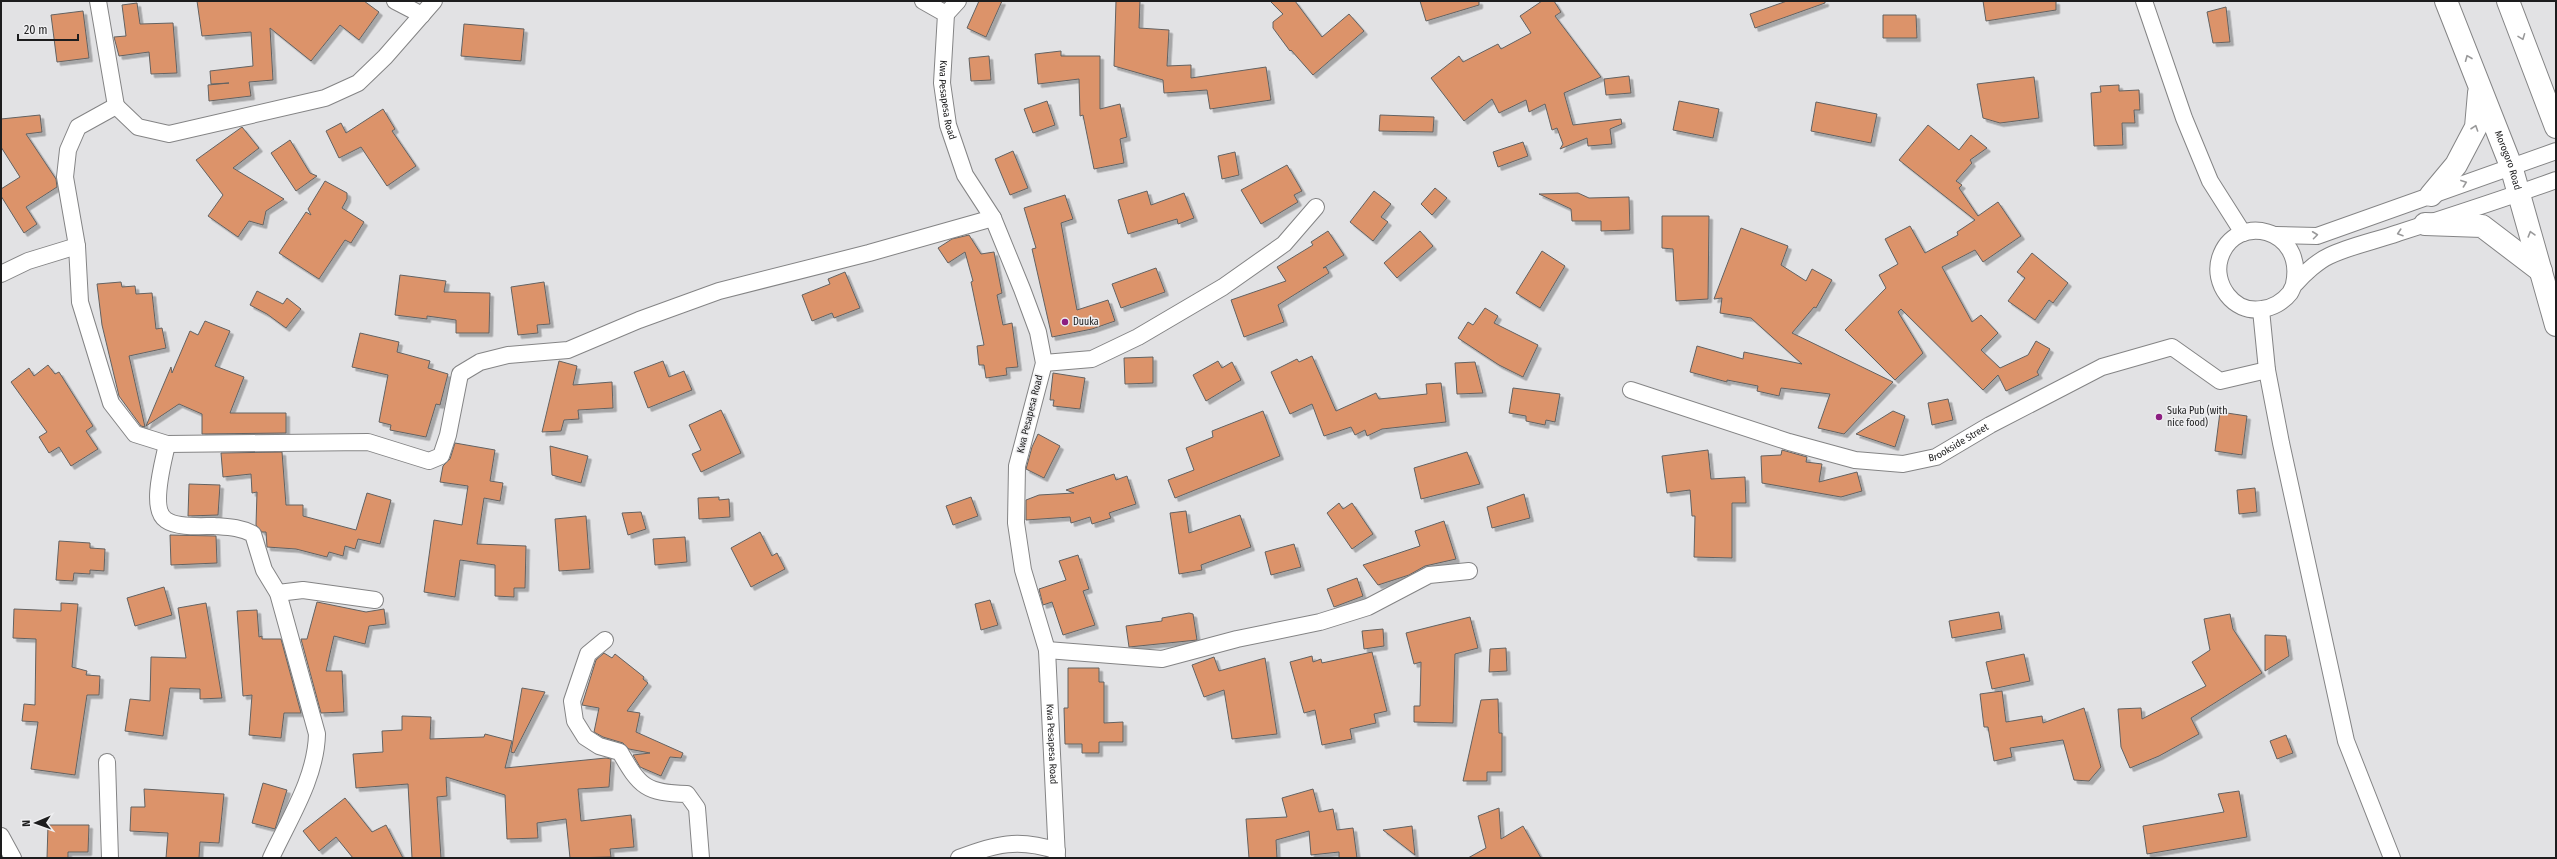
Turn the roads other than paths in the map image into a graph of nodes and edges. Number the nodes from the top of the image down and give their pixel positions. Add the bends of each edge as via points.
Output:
1 (98, 1) edge
2 (396, 1) edge
3 (434, 1) edge
4 (923, 1) edge
5 (958, 1) edge
6 (2144, 1) edge
7 (2446, 1) edge
8 (2508, 1) edge
9 (946, 14) junction
10 (422, 15) junction
11 (2535, 73) junction
12 (2480, 87) junction
13 (2556, 96) edge
14 (116, 106) junction
15 (2556, 127) edge
16 (2556, 151) edge
17 (2511, 166) junction
18 (2556, 180) edge
19 (2519, 193) junction
20 (2430, 195) junction
21 (1316, 207) dead end
22 (993, 218) junction
23 (2425, 224) junction
24 (2243, 233) junction
25 (2276, 235) junction
26 (76, 246) junction
27 (2541, 271) junction
28 (1, 274) edge
29 (2294, 284) junction
30 (2260, 310) junction
31 (2556, 325) edge
32 (1044, 363) junction
33 (2267, 370) junction
34 (1631, 390) dead end
35 (167, 444) junction
36 (1469, 571) dead end
37 (278, 593) junction
38 (375, 600) dead end
39 (605, 640) dead end
40 (1047, 650) junction
41 (108, 762) dead end
42 (1, 836) edge
43 (1057, 854) edge
44 (13, 858) edge
45 (110, 858) edge
46 (271, 858) edge
47 (701, 858) edge
48 (959, 858) edge
49 (2392, 858) edge

1 - 14 street
2 - 10 street
3 - 10 street
4 - 9 street
5 - 9 street
6 - 24 street via 2184,118 2210,181
12 -> 7 highway, Morogoro Road
8 -> 11 highway
9 - 22 street, Kwa Pesapesa Road via 942,83 948,125 965,175
10 - 14 street via 358,83 325,98 169,134 138,127
11 - 13 highway
11 - 15 highway
12 - 17 highway, Morogoro Road
20 -> 12 highway via 2456,164 2476,127
14 - 26 street via 78,127 68,150 65,177
16 - 17 street
17 - 19 highway, Morogoro Road
20 -> 17 street
18 - 19 street
19 - 23 street
27 -> 19 highway, Morogoro Road
25 -> 20 street via 2317,236
21 - 32 street via 1284,244 1223,287 1138,337 1092,359
22 - 32 street, Kwa Pesapesa Road via 1038,332
22 - 35 street via 719,291 639,320 568,350 508,355 480,362 460,374 448,435 441,456 429,461 368,442
23 - 27 highway via 2482,226
23 -> 29 street via 2328,256
24 - 25 street via 2265,231
24 - 30 street via 2226,247 2219,262 2219,279 2230,298 2250,309
25 - 29 street via 2292,251 2296,261
26 - 28 street via 28,261
26 - 35 street via 80,302 111,403 135,434
27 - 31 highway, Morogoro Road
29 - 30 street via 2281,302
30 - 33 street
32 - 40 street, Kwa Pesapesa Road via 1017,466 1016,523 1023,570
33 - 34 street, Brookside Street via 2220,381 2172,347 2102,367 1990,425 1936,457 1903,464 1855,460 1789,442
33 - 49 street via 2346,741
35 - 37 street via 158,500 159,510 165,520 174,524 232,527 252,534 264,570
36 - 40 street via 1429,575 1368,607 1320,622 1237,639 1162,659
37 - 38 street via 303,590
37 - 46 street via 317,734 317,749 311,773
39 - 47 street via 588,654 572,701 575,721 585,737 599,746 620,752 635,777 650,789 687,794 696,808
40 - 43 street, Kwa Pesapesa Road
41 - 45 street
42 - 44 street
43 - 48 street via 1034,843 991,846

